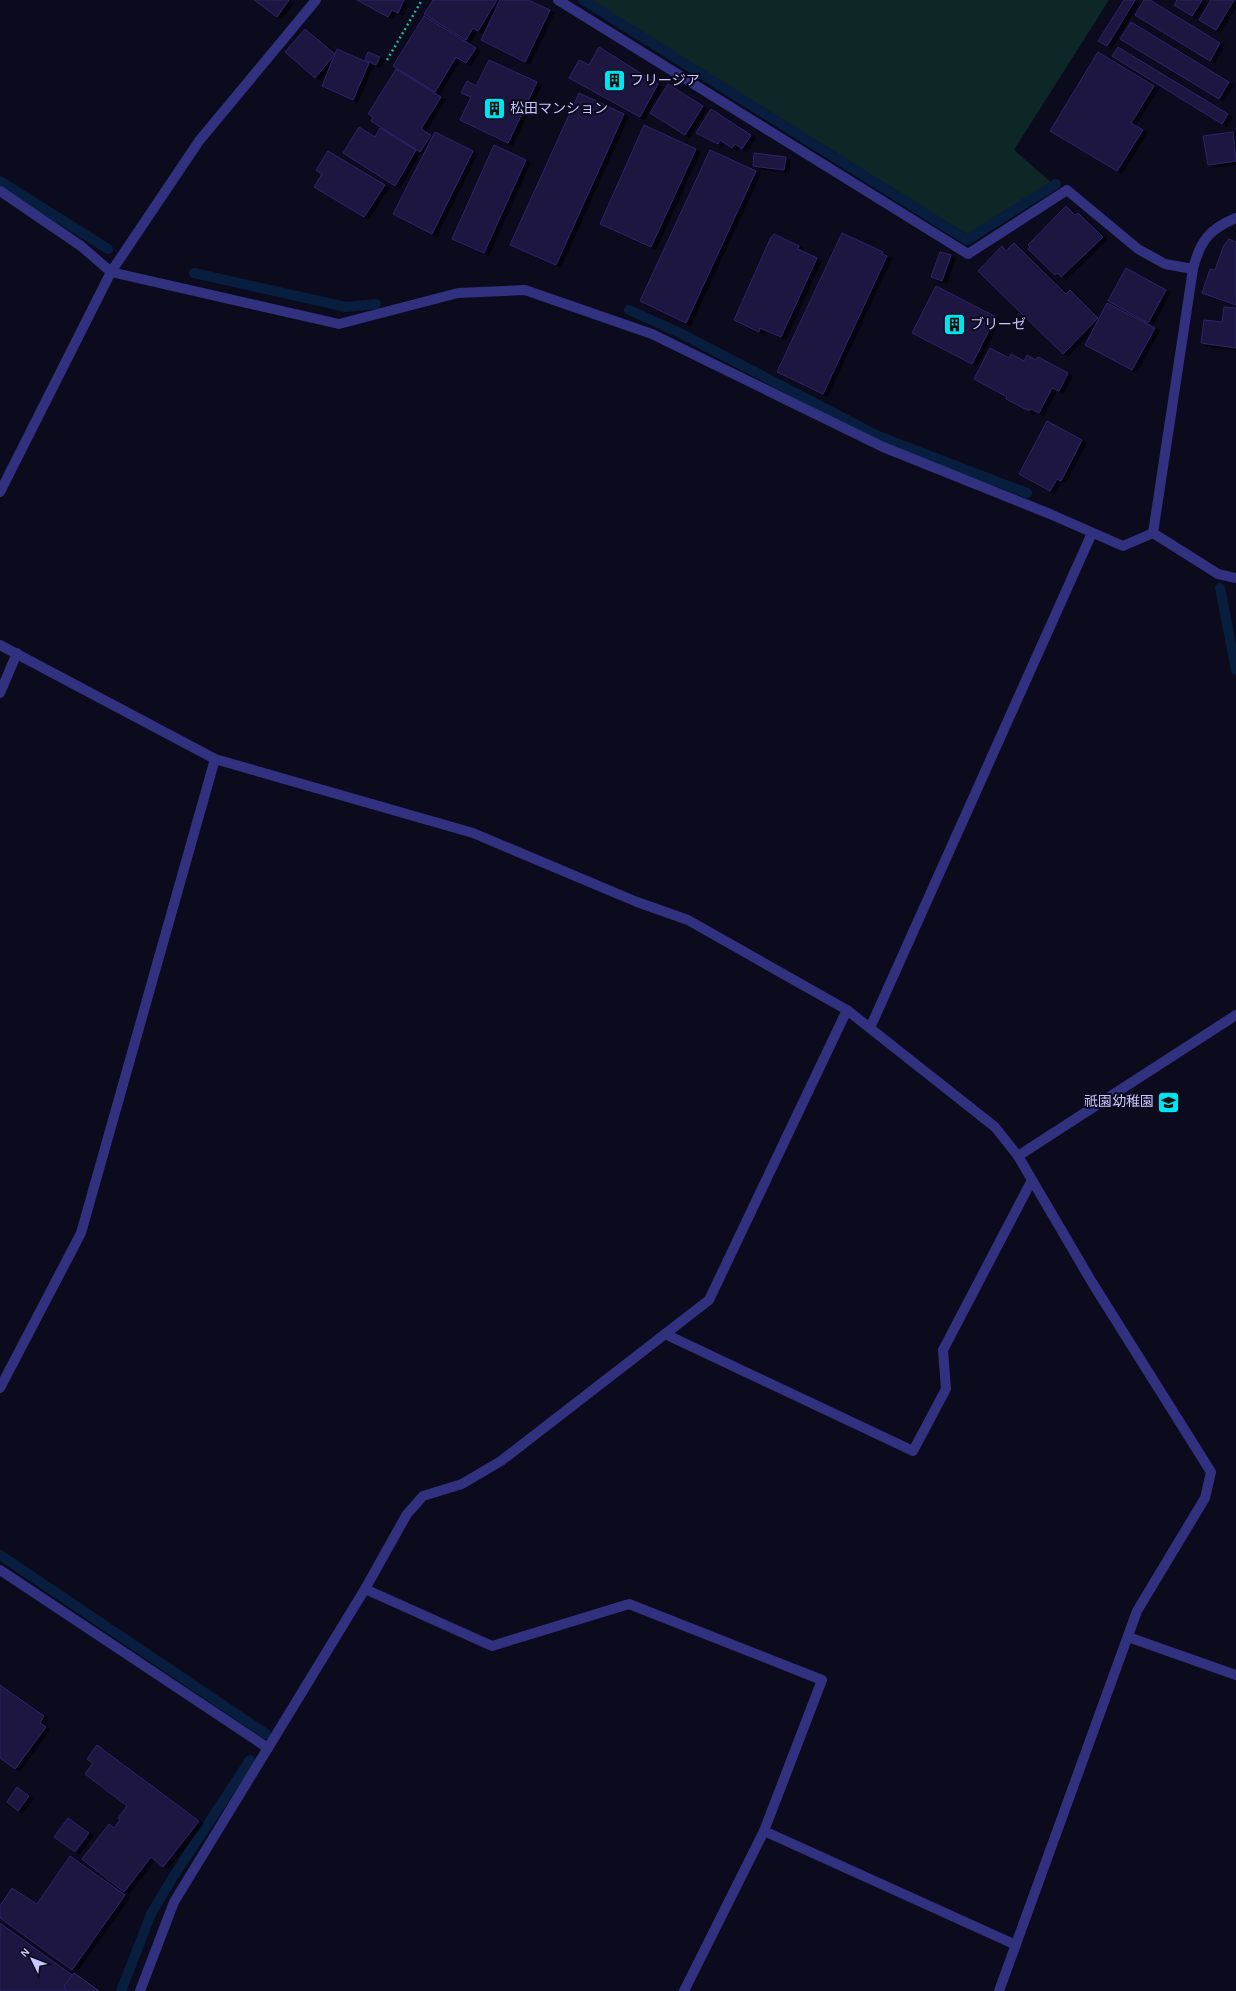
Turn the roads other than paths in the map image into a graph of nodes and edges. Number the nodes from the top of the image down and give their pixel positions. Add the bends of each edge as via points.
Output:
1 (316, 0) edge
2 (558, 0) edge
3 (0, 191) edge
4 (1236, 218) edge
5 (1193, 269) junction
6 (110, 272) junction
7 (0, 492) edge
8 (1092, 532) junction
9 (1154, 533) junction
10 (1236, 578) edge
11 (0, 645) edge
12 (17, 653) junction
13 (0, 693) edge
14 (215, 759) junction
15 (847, 1010) junction
16 (1236, 1015) edge
17 (870, 1028) junction
18 (1018, 1156) junction
19 (1032, 1180) junction
20 (665, 1334) junction
21 (0, 1388) edge
22 (0, 1570) edge
23 (365, 1589) junction
24 (1128, 1637) junction
25 (1236, 1675) edge
26 (268, 1748) junction
27 (764, 1831) junction
28 (1016, 1945) junction
29 (140, 1991) edge
30 (684, 1991) edge
31 (999, 1991) edge

1 - 6 street via 199,141
2 - 5 street via 968,254 1067,190 1138,249 1164,264
3 - 6 street via 81,246
4 - 5 street via 1214,229 1204,240
5 - 9 street
6 - 7 street
6 - 8 street via 339,324 458,293 525,290 652,334 883,447
8 - 9 street via 1124,546
8 - 17 street
9 - 10 street via 1218,574
11 - 12 street
12 - 13 street
12 - 14 street
14 - 15 street via 473,833 637,902 688,920
14 - 21 street via 81,1233
15 - 17 street
15 - 20 street via 709,1300
16 - 18 street
17 - 18 street via 995,1127
18 - 19 street
19 - 20 street via 943,1350 946,1389 913,1451
19 - 24 street via 1093,1284 1211,1472 1205,1498 1137,1611
20 - 23 street via 501,1461 462,1484 423,1496 407,1514
22 - 26 street
23 - 26 street
23 - 27 street via 492,1646 629,1604 822,1680
24 - 25 street
24 - 28 street
26 - 29 street via 174,1902
27 - 28 street
27 - 30 street
28 - 31 street

